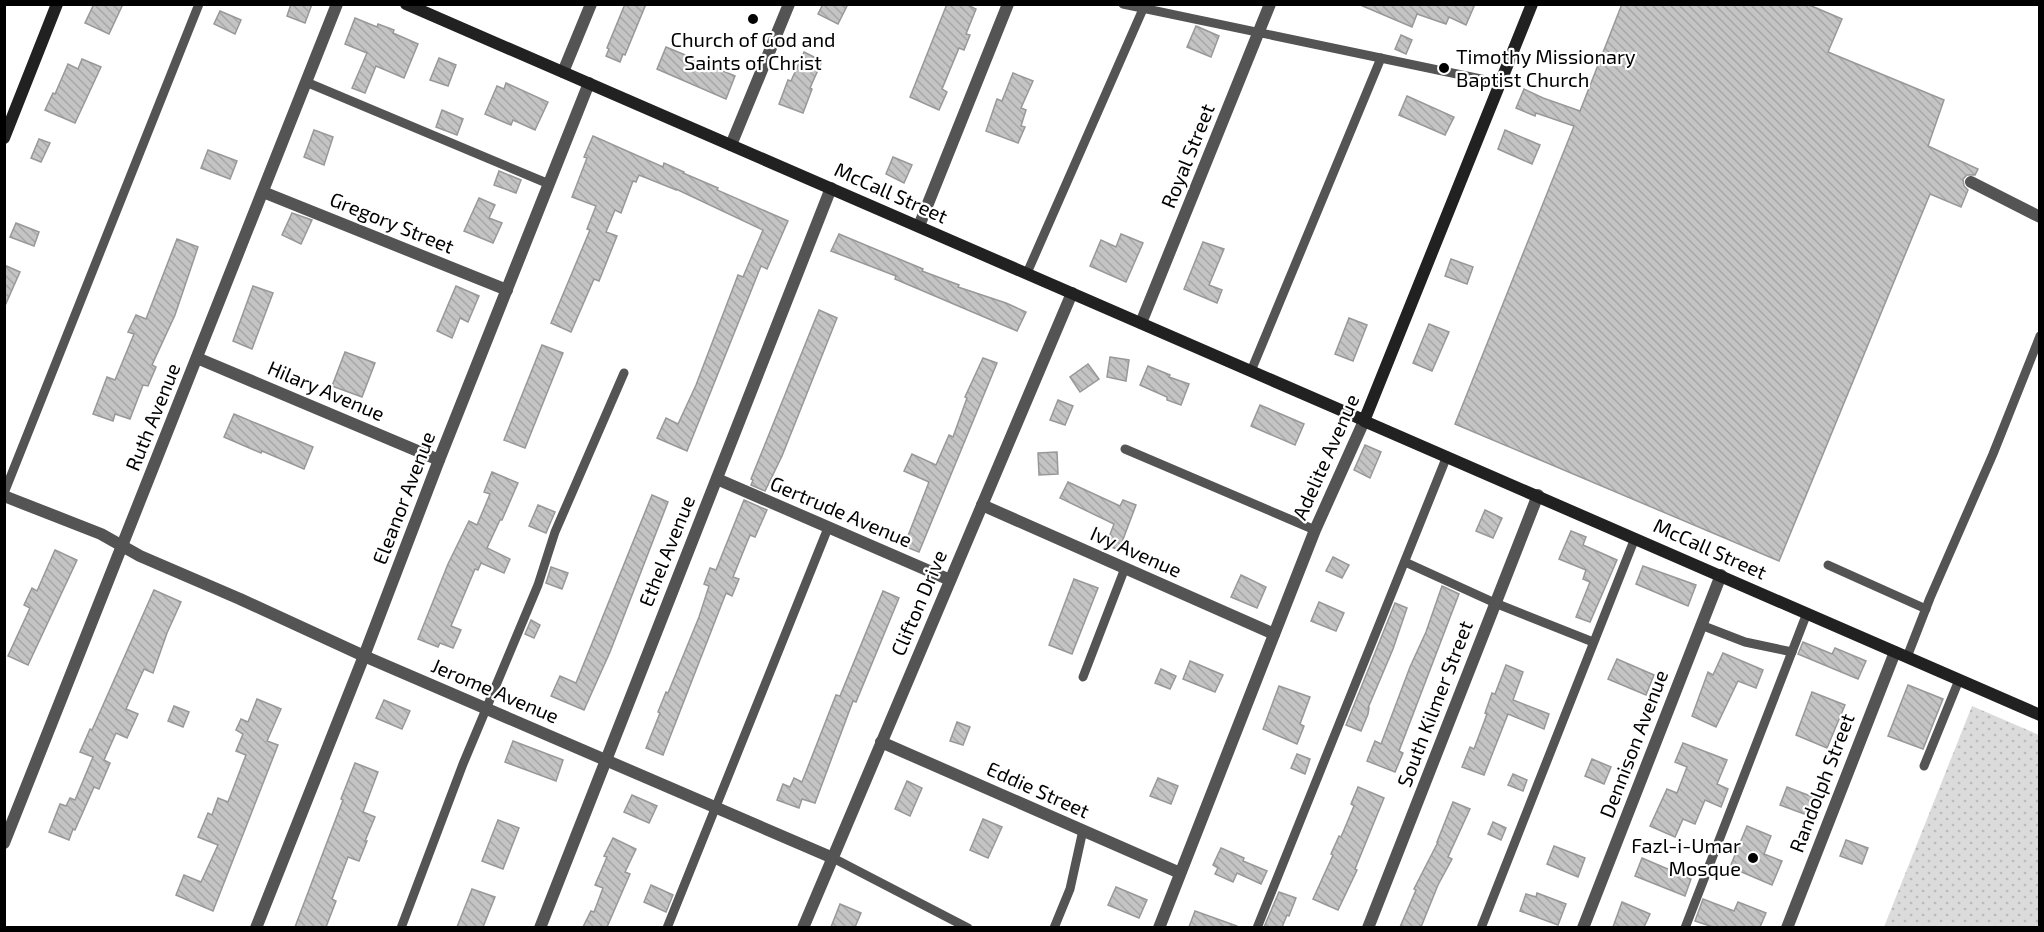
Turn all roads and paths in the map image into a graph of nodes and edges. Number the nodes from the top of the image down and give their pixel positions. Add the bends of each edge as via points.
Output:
1 (57, 4) edge
2 (199, 4) edge
3 (337, 4) edge
4 (406, 4) edge
5 (591, 4) edge
6 (789, 4) edge
7 (1008, 4) edge
8 (1123, 4) edge
9 (1270, 4) edge
10 (1532, 4) edge
11 (1143, 9) junction
12 (1259, 32) junction
13 (1381, 58) junction
14 (563, 72) junction
15 (306, 82) junction
16 (589, 83) junction
17 (1500, 83) junction
18 (4, 138) edge
19 (731, 145) junction
20 (1971, 182) dead end
21 (549, 184) junction
22 (831, 188) junction
23 (263, 192) junction
24 (2040, 217) edge
25 (919, 226) junction
26 (1028, 273) junction
27 (507, 290) junction
28 (1072, 293) junction
29 (1141, 323) junction
30 (2040, 336) edge
31 (197, 358) junction
32 (1251, 371) junction
33 (624, 373) dead end
34 (1361, 419) junction
35 (1125, 449) dead end
36 (1447, 456) junction
37 (439, 460) junction
38 (717, 479) junction
39 (4, 495) edge
40 (1538, 495) junction
41 (982, 505) junction
42 (828, 528) junction
43 (1315, 530) junction
44 (1635, 538) junction
45 (122, 546) junction
46 (1405, 562) junction
47 (1828, 565) dead end
48 (1125, 568) junction
49 (1721, 575) junction
50 (950, 580) junction
51 (1496, 603) junction
52 (1926, 609) junction
53 (1807, 614) junction
54 (1701, 625) junction
55 (1274, 633) junction
56 (1593, 642) junction
57 (1792, 652) junction
58 (1895, 652) junction
59 (364, 656) junction
60 (1907, 657) junction
61 (1083, 677) dead end
62 (1959, 680) junction
63 (486, 709) junction
64 (2040, 715) edge
65 (881, 742) junction
66 (606, 760) junction
67 (1924, 766) dead end
68 (715, 807) junction
69 (1083, 831) junction
70 (4, 843) edge
71 (833, 858) junction
72 (1180, 873) junction
73 (256, 927) edge
74 (401, 927) edge
75 (540, 927) edge
76 (668, 927) edge
77 (803, 927) edge
78 (968, 927) edge
79 (1054, 927) edge
80 (1159, 927) edge
81 (1257, 927) edge
82 (1368, 927) edge
83 (1481, 927) edge
84 (1583, 927) edge
85 (1685, 927) edge
86 (1786, 927) edge

1 - 18 street
2 - 39 lane
3 - 15 street, Ruth Avenue
4 - 14 street, McCall Street
5 - 14 street
6 - 19 street
7 - 25 street
8 - 11 lane
9 - 12 street, Royal Street
10 - 17 street, Adelite Avenue
11 - 12 lane
11 - 26 lane
12 - 13 lane
12 - 29 street, Royal Street
13 - 17 lane
13 - 32 lane
14 - 16 street, McCall Street
15 - 21 lane
15 - 23 street, Ruth Avenue
16 - 19 street, McCall Street
16 - 21 street, Eleanor Avenue
17 - 34 street, Adelite Avenue
19 - 22 street, McCall Street
20 - 24 street
21 - 27 street, Eleanor Avenue
22 - 25 street, McCall Street
22 - 38 street, Ethel Avenue
23 - 27 street, Gregory Street
23 - 31 street, Ruth Avenue
25 - 26 street, McCall Street
26 - 28 street, McCall Street
27 - 37 street, Eleanor Avenue
28 - 29 street, McCall Street
28 - 41 street, Clifton Drive
29 - 32 street, McCall Street
30 - 52 lane
31 - 37 street, Hilary Avenue
31 - 45 street, Ruth Avenue
32 - 34 street, McCall Street
33 - 63 lane via 555,532 538,585
34 - 36 street, McCall Street
34 - 43 street, Adelite Avenue
35 - 43 lane
36 - 40 street, McCall Street
36 - 46 lane
37 - 59 street, Eleanor Avenue
38 - 42 street, Gertrude Avenue
38 - 66 street, Ethel Avenue
39 - 45 street, Jerome Avenue
40 - 44 street, McCall Street
40 - 51 street, South Kilmer Street
41 - 48 street, Ivy Avenue
41 - 50 street, Clifton Drive
42 - 50 street, Gertrude Avenue
42 - 68 lane
43 - 55 street, Adelite Avenue
44 - 49 street, McCall Street
44 - 56 lane
45 - 59 street, Jerome Avenue
45 - 70 street, Ruth Avenue
46 - 51 lane
46 - 81 lane
47 - 52 lane
48 - 55 street, Ivy Avenue
48 - 61 lane
49 - 53 street, McCall Street
49 - 54 street, Dennison Avenue
50 - 65 street, Clifton Drive
51 - 56 lane
51 - 82 street, South Kilmer Street
52 - 60 lane
53 - 57 lane
53 - 58 street, McCall Street
54 - 57 lane via 1744,642
54 - 84 street, Dennison Avenue
55 - 72 street, Adelite Avenue
56 - 83 lane
57 - 85 lane
58 - 60 street, McCall Street
58 - 86 street, Randolph Street
59 - 63 street, Jerome Avenue
59 - 73 street, Eleanor Avenue
60 - 62 street, McCall Street
62 - 64 street, McCall Street
62 - 67 lane
63 - 66 street, Jerome Avenue
63 - 74 lane
65 - 69 street, Eddie Street
65 - 71 street, Clifton Drive
66 - 68 street, Jerome Avenue
66 - 75 street, Ethel Avenue
68 - 71 street, Jerome Avenue
68 - 76 lane
69 - 72 street, Eddie Street
69 - 79 lane via 1070,889
71 - 77 street, Clifton Drive
71 - 78 lane, Jerome Avenue
72 - 80 street, Adelite Avenue

